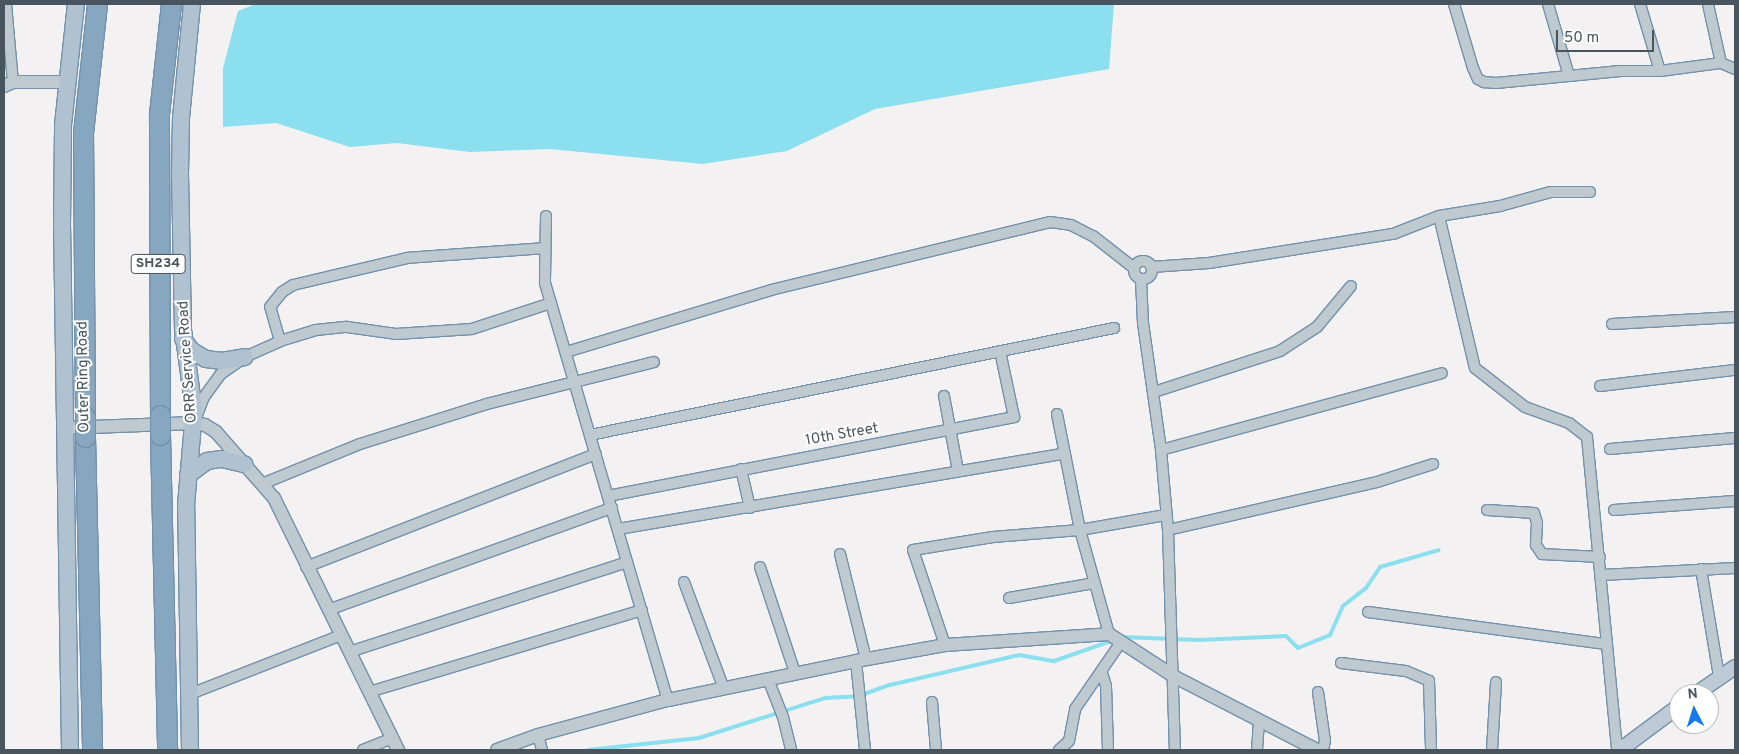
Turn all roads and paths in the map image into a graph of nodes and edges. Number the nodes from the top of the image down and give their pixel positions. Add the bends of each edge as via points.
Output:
1 (6, 4) edge
2 (76, 4) edge
3 (97, 4) edge
4 (171, 4) edge
5 (192, 4) edge
6 (1454, 4) edge
7 (1548, 4) edge
8 (1640, 4) edge
9 (1708, 4) edge
10 (1722, 63) junction
11 (1735, 66) edge
12 (1660, 72) junction
13 (1569, 76) junction
14 (66, 82) junction
15 (8, 84) edge
16 (1590, 192) dead end
17 (546, 216) dead end
18 (1439, 216) junction
19 (545, 248) junction
20 (1152, 267) junction
21 (1134, 268) junction
22 (1141, 279) junction
23 (1351, 286) dead end
24 (551, 303) junction
25 (1735, 317) edge
26 (1612, 324) dead end
27 (1114, 328) dead end
28 (183, 339) junction
29 (280, 341) junction
30 (1000, 351) junction
31 (566, 352) junction
32 (245, 357) junction
33 (654, 362) dead end
34 (1735, 370) edge
35 (1442, 374) dead end
36 (575, 382) junction
37 (1600, 386) dead end
38 (1154, 392) junction
39 (944, 396) dead end
40 (1057, 414) dead end
41 (194, 423) junction
42 (66, 428) junction
43 (952, 431) junction
44 (590, 435) junction
45 (1735, 438) edge
46 (1610, 449) dead end
47 (1161, 450) junction
48 (1065, 453) junction
49 (596, 454) junction
50 (244, 464) junction
51 (1434, 464) dead end
52 (741, 469) junction
53 (958, 470) junction
54 (188, 476) junction
55 (262, 484) junction
56 (608, 496) junction
57 (1735, 502) edge
58 (612, 508) junction
59 (750, 508) junction
60 (1487, 510) dead end
61 (1614, 510) dead end
62 (1166, 515) junction
63 (618, 529) junction
64 (1080, 530) junction
65 (1168, 530) junction
66 (840, 554) dead end
67 (1600, 557) junction
68 (627, 562) junction
69 (306, 567) junction
70 (760, 567) dead end
71 (1735, 568) edge
72 (1701, 569) junction
73 (1602, 575) junction
74 (684, 582) dead end
75 (1094, 583) junction
76 (1009, 598) dead end
77 (328, 610) junction
78 (642, 610) junction
79 (1368, 612) dead end
80 (341, 635) junction
81 (1115, 638) junction
82 (1606, 644) junction
83 (945, 645) junction
84 (349, 652) junction
85 (861, 660) junction
86 (1342, 663) dead end
87 (1735, 667) edge
88 (795, 673) junction
89 (1102, 674) junction
90 (1174, 677) junction
91 (1719, 677) junction
92 (768, 679) junction
93 (1496, 682) dead end
94 (1710, 684) edge
95 (724, 689) junction
96 (369, 692) junction
97 (1318, 692) dead end
98 (190, 694) junction
99 (668, 700) junction
100 (932, 702) dead end
101 (1669, 713) edge
102 (1259, 721) junction
103 (538, 736) junction
104 (392, 738) junction
105 (70, 750) edge
106 (92, 750) edge
107 (167, 750) edge
108 (190, 750) edge
109 (363, 750) edge
110 (398, 750) edge
111 (497, 750) edge
112 (542, 750) edge
113 (791, 750) edge
114 (865, 750) edge
115 (936, 750) edge
116 (1059, 750) edge
117 (1108, 750) edge
118 (1174, 750) edge
119 (1257, 750) edge
120 (1317, 750) edge
121 (1323, 750) edge
122 (1431, 750) edge
123 (1492, 750) edge
124 (1618, 750) edge

1 - 15 street
2 - 14 main road
3 - 106 highway, Outer Ring Road, bridge via 83,133
4 - 107 highway, SH234, bridge via 159,122 160,435
5 - 28 main road, ORR Service Road via 181,118
6 - 13 street via 1478,79 1496,84
7 - 13 street
8 - 12 street
9 - 10 street
10 - 11 street
10 - 12 street
12 - 13 street
14 - 15 street
14 - 42 main road via 62,225
16 - 18 street via 1551,192 1500,206
17 - 19 street
18 - 20 street via 1393,234 1218,262
18 - 67 street via 1475,368 1525,407 1569,423 1587,437
19 - 24 street via 545,283
19 - 29 street via 407,258 294,284 282,292 270,307
20 - 21 street via 1140,261
20 - 22 street via 1150,276
21 - 22 street via 1135,275
21 - 31 street via 1093,236 1071,225 1050,222 771,290
22 - 38 street via 1143,322
23 - 38 street via 1317,327 1280,351
24 - 29 street via 472,329 396,334 347,328 316,330
24 - 31 street
25 - 26 street
27 - 30 street
28 - 32 main road via 192,351 206,359 222,361
28 - 41 main road, ORR Service Road
29 - 32 street
30 - 43 street, 10th Street via 1014,417
30 - 44 street
31 - 36 street
32 - 41 street via 213,383
33 - 36 street
34 - 37 street
35 - 47 street
36 - 44 street
36 - 55 street via 487,404 360,444
38 - 47 street
39 - 43 street
40 - 48 street
41 - 42 street
41 - 50 street via 216,432
41 - 54 main road, ORR Service Road
42 - 105 main road
43 - 52 street, 10th Street
43 - 53 street
44 - 49 street
45 - 46 street
47 - 62 street
48 - 53 street
48 - 64 street
49 - 56 street
49 - 69 street
50 - 54 main road via 222,459 207,461
50 - 55 street
51 - 65 street via 1377,482
52 - 56 street, 10th Street
52 - 59 street
53 - 59 street
54 - 98 main road, ORR Service Road
55 - 69 street via 274,498
56 - 58 street
57 - 61 street
58 - 63 street
58 - 77 street
59 - 63 street
60 - 67 street via 1534,513 1536,545 1542,554
62 - 64 street
62 - 65 street
63 - 68 street
64 - 75 street
64 - 83 street via 993,537 913,550
65 - 90 street via 1170,650
66 - 85 street
67 - 73 street
68 - 78 street
68 - 84 street
69 - 77 street
70 - 88 street
71 - 72 street
72 - 73 street
72 - 91 street
73 - 82 street
74 - 95 street
75 - 76 street
75 - 81 street
77 - 80 street
78 - 96 street
78 - 99 street
79 - 82 street
80 - 84 street
80 - 98 street
81 - 83 street
81 - 89 street
81 - 90 street
82 - 124 street
83 - 85 street
84 - 96 street
85 - 88 street
85 - 114 street via 859,687
86 - 122 street via 1406,671 1429,680
87 - 91 main road
88 - 92 street
89 - 116 street via 1074,709 1069,741
89 - 117 street via 1106,686
90 - 102 street
90 - 118 street
91 - 94 main road
92 - 95 street
92 - 113 street
93 - 123 street
95 - 99 street
96 - 104 street
97 - 121 street via 1325,741
98 - 108 main road, ORR Service Road
99 - 103 street
100 - 115 street
101 - 124 main road
102 - 119 street
102 - 120 street
103 - 111 street
103 - 112 street
104 - 109 street
104 - 110 street

